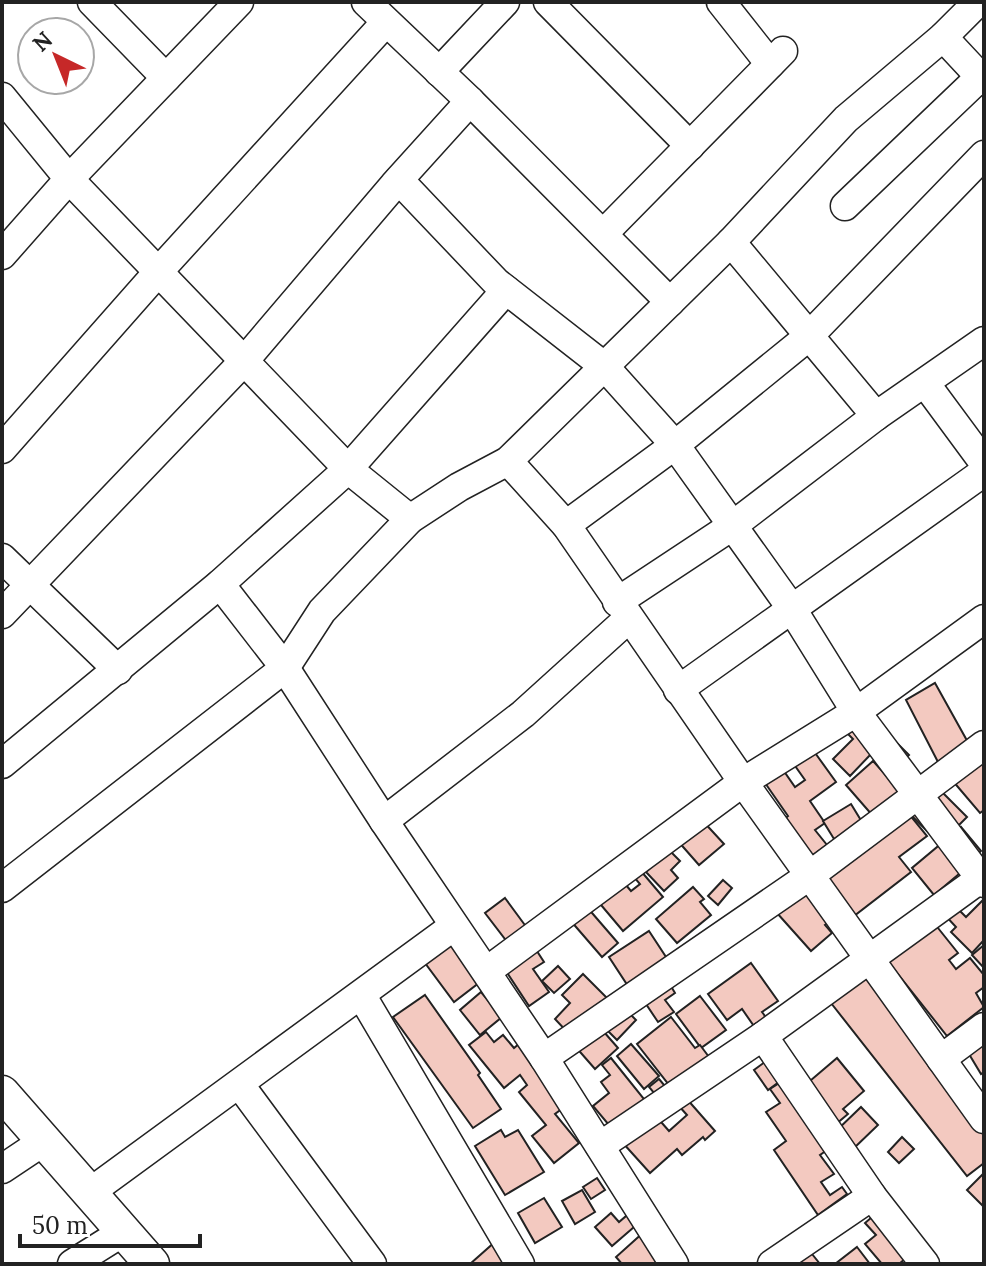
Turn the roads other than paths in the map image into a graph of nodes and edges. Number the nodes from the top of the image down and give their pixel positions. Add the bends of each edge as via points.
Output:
1 (92, 2) edge
2 (366, 2) edge
3 (505, 2) edge
4 (548, 2) edge
5 (721, 2) edge
6 (978, 2) edge
7 (228, 6) edge
8 (386, 22) junction
9 (943, 37) junction
10 (439, 72) junction
11 (166, 78) junction
12 (982, 79) edge
13 (2, 97) edge
14 (470, 101) junction
15 (690, 146) junction
16 (984, 155) edge
17 (69, 179) junction
18 (399, 180) junction
19 (845, 206) dead end
20 (603, 234) junction
21 (731, 242) junction
22 (2, 255) edge
23 (159, 271) junction
24 (506, 290) junction
25 (670, 302) junction
26 (808, 337) junction
27 (984, 341) edge
28 (245, 360) junction
29 (605, 367) junction
30 (925, 383) junction
31 (876, 416) junction
32 (675, 445) junction
33 (2, 449) edge
34 (508, 461) junction
35 (984, 463) edge
36 (348, 469) junction
37 (984, 472) edge
38 (410, 519) junction
39 (566, 525) junction
40 (732, 526) junction
41 (2, 558) edge
42 (220, 584) junction
43 (29, 585) junction
44 (792, 609) junction
45 (623, 610) junction
46 (2, 614) edge
47 (984, 619) edge
48 (285, 668) junction
49 (118, 670) junction
50 (678, 690) junction
51 (856, 712) junction
52 (984, 745) edge
53 (2, 764) edge
54 (743, 782) junction
55 (918, 794) junction
56 (384, 821) junction
57 (809, 876) junction
58 (983, 879) edge
59 (2, 888) edge
60 (454, 926) junction
61 (870, 959) junction
62 (487, 971) junction
63 (362, 996) junction
64 (984, 1027) edge
65 (763, 1036) junction
66 (544, 1058) junction
67 (941, 1059) junction
68 (240, 1085) junction
69 (2, 1093) edge
70 (984, 1119) edge
71 (44, 1141) junction
72 (600, 1146) junction
73 (2, 1169) edge
74 (89, 1193) junction
75 (872, 1196) junction
76 (123, 1232) junction
77 (72, 1264) edge
78 (152, 1264) edge
79 (372, 1264) edge
80 (520, 1264) edge
81 (674, 1264) edge
82 (772, 1264) edge
83 (925, 1264) edge

1 - 11 street
2 - 8 street
3 - 10 street
4 - 15 street
5 - 15 street via 777,57
6 - 9 street
7 - 11 street
8 - 10 street
8 - 23 street
9 - 12 street
9 - 21 street via 846,119
10 - 14 street
11 - 17 street
12 - 19 street
13 - 17 street
14 - 18 street
14 - 20 street
15 - 20 street
16 - 26 street
17 - 22 street
17 - 23 street
18 - 24 street
18 - 28 street
20 - 25 street
21 - 25 street
21 - 26 street
23 - 28 street
23 - 33 street
24 - 29 street
24 - 36 street
25 - 29 street
26 - 31 street
26 - 32 street
27 - 30 street
28 - 36 street
28 - 43 street
29 - 32 street
29 - 34 street
30 - 31 street
30 - 35 street
31 - 40 street
32 - 39 street
32 - 40 street
34 - 38 street
34 - 39 street
36 - 38 street
36 - 42 street
37 - 44 street
38 - 48 street via 322,611
39 - 45 street
40 - 44 street
40 - 45 street
41 - 43 street
42 - 48 street
42 - 49 street
43 - 46 street
43 - 49 street
44 - 50 street
44 - 51 street
45 - 50 street
45 - 56 street via 523,714
47 - 51 street
48 - 56 street
48 - 59 street
49 - 53 street
50 - 54 street
51 - 54 street
51 - 55 street
52 - 55 street
54 - 57 street
54 - 62 street
55 - 57 street
55 - 58 street
56 - 60 street
57 - 61 street
57 - 66 street
58 - 61 street
60 - 62 street
60 - 63 street
61 - 65 street
61 - 67 street
62 - 66 street
63 - 68 street
63 - 80 street
64 - 67 street
65 - 72 street
65 - 75 street
66 - 72 street
67 - 70 street
68 - 74 street
68 - 79 street
69 - 71 main road
71 - 73 street
71 - 74 main road
72 - 81 street
74 - 76 main road
75 - 82 street
75 - 83 street
76 - 77 street
76 - 78 main road

